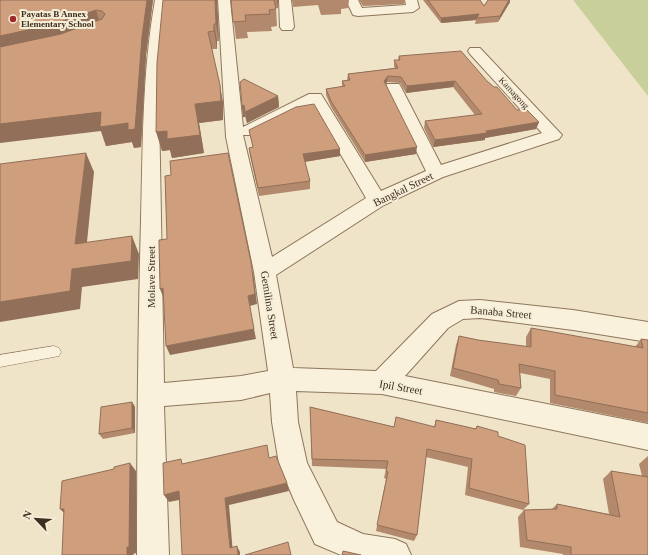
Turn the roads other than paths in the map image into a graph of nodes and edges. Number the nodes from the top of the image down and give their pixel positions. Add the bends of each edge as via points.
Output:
1 (161, 0) edge
2 (224, 0) edge
3 (285, 0) edge
4 (352, 0) edge
5 (411, 0) edge
6 (287, 27) dead end
7 (475, 52) dead end
8 (393, 87) dead end
9 (553, 135) joint
10 (233, 150) junction
11 (436, 173) junction
12 (377, 200) junction
13 (266, 272) junction
14 (648, 332) edge
15 (54, 352) dead end
16 (0, 361) edge
17 (282, 380) junction
18 (382, 383) junction
19 (150, 396) junction
20 (648, 437) edge
21 (153, 555) edge
22 (394, 555) edge

1 - 19 street, Molave Street via 156,26 152,100 158,167
2 - 10 street, Gemilina Street
3 - 6 street
4 - 5 street via 358,12 413,8
7 - 9 street, Kamagong
8 - 11 street
9 - 11 street, Bangkal Street
10 - 12 street via 315,97
10 - 13 street, Gemilina Street
11 - 12 street, Bangkal Street
12 - 13 street, Bangkal Street
13 - 17 street, Gemilina Street
14 - 18 street, Banaba Street via 565,319 470,308 459,310 440,321
15 - 16 lane
17 - 18 street, Ipil Street
17 - 19 street, Ipil Street via 241,388
17 - 22 street, Gemilina Street via 285,422 293,464 326,533 363,550
18 - 20 street, Ipil Street
19 - 21 street, Molave Street

